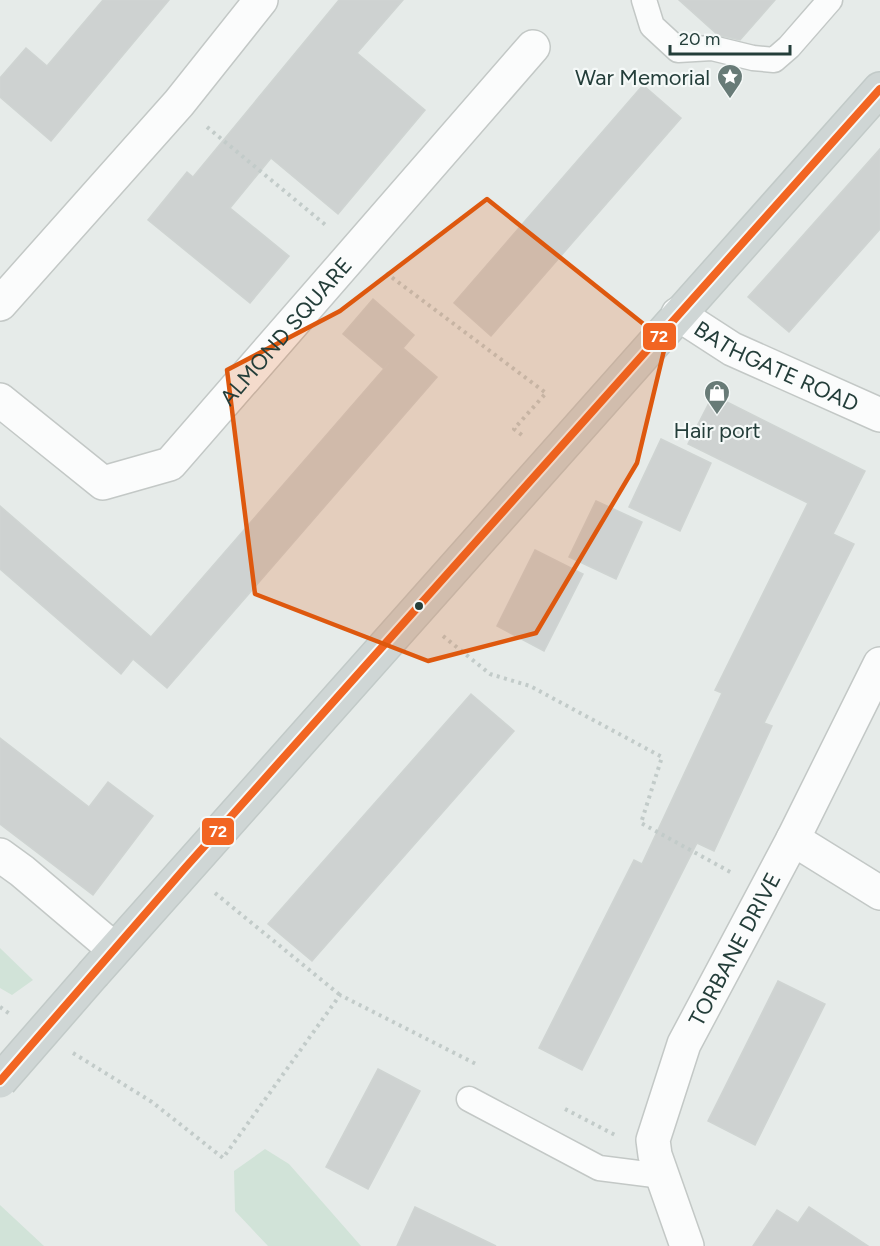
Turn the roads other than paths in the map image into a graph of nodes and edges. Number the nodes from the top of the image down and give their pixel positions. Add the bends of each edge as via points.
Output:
1 (261, 0) edge
2 (644, 0) edge
3 (830, 0) edge
4 (533, 47) dead end
5 (880, 88) edge
6 (0, 304) edge
7 (678, 314) junction
8 (0, 400) edge
9 (880, 414) edge
10 (880, 664) edge
11 (793, 839) junction
12 (0, 855) edge
13 (880, 893) edge
14 (104, 961) junction
15 (0, 1081) edge
16 (469, 1100) dead end
17 (659, 1165) junction
18 (687, 1246) edge

1 - 6 street via 179,103
2 - 3 lane via 652,26 678,50 712,48 774,60
4 - 8 street, ALMOND SQUARE via 170,464 103,483
5 - 7 main road
7 - 9 street, BATHGATE ROAD via 732,349
7 - 14 main road
10 - 11 street, TORBANE DRIVE
11 - 13 street
11 - 17 street, TORBANE DRIVE via 684,1044 653,1140
12 - 14 street via 22,871
14 - 15 main road, bridge
16 - 17 lane via 599,1167
17 - 18 street, TORBANE DRIVE

